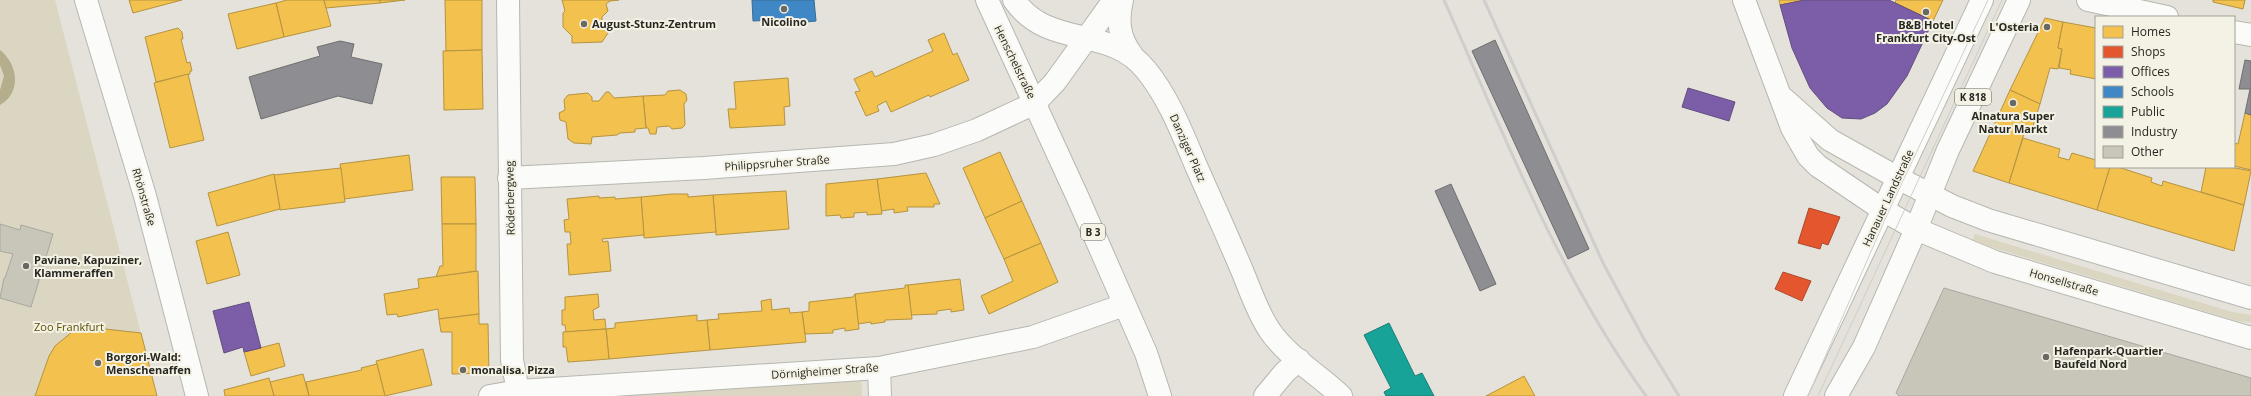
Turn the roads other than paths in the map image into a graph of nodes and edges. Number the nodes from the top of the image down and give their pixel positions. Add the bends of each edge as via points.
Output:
1 (86, 0) edge
2 (508, 0) edge
3 (987, 0) edge
4 (1014, 0) edge
5 (1114, 0) edge
6 (1122, 0) edge
7 (1744, 0) edge
8 (1982, 0) edge
9 (2019, 0) edge
10 (2088, 0) edge
11 (2162, 16) edge
12 (2235, 32) edge
13 (2251, 35) edge
14 (1086, 38) junction
15 (1132, 55) junction
16 (1778, 94) junction
17 (1035, 103) junction
18 (509, 178) junction
19 (1898, 178) junction
20 (1930, 195) junction
21 (1883, 210) junction
22 (1916, 229) junction
23 (2251, 298) edge
24 (1124, 305) junction
25 (2251, 338) edge
26 (1299, 360) junction
27 (879, 368) junction
28 (519, 394) edge
29 (197, 396) edge
30 (490, 396) edge
31 (880, 396) edge
32 (1160, 396) edge
33 (1265, 396) edge
34 (1285, 396) edge
35 (1341, 396) edge
36 (1795, 396) edge
37 (1838, 396) edge

1 - 29 street, Rhönstraße via 145,196
2 - 18 street, Röderbergweg
3 - 17 street, Henschelstraße / B 3
4 - 14 street via 1040,25
5 - 14 street
6 - 15 street via 1119,27 1124,43
7 - 16 street, Honsellstraße
8 - 19 street, Hanauer Landstraße / K 818
9 - 20 street, K 818 via 1948,150
10 - 11 street
12 - 13 street
14 - 15 street, Danziger Platz via 1110,44
14 - 17 street via 1056,82
15 - 26 street, Danziger Platz via 1154,81 1169,106 1259,311 1272,333
16 - 19 street via 1830,140
16 - 21 street, Honsellstraße via 1792,128 1808,156 1818,166
17 - 18 street, Philippsruher Straße via 977,130 934,145 894,154 704,168
17 - 24 street, Henschelstraße / B 3
18 - 28 street, Röderbergweg via 512,360
19 - 20 street
19 - 21 street, Hanauer Landstraße / K 818
20 - 22 street, K 818
20 - 23 street via 1973,215 2041,237
21 - 22 street, Honsellstraße
21 - 36 street, Hanauer Landstraße / K 818
22 - 25 street, Honsellstraße via 1995,262
22 - 37 street, K 818 via 1864,347
24 - 27 street, Dörnigheimer Straße via 1033,337
24 - 32 street, B 3 via 1146,354
26 - 33 street
26 - 34 street via 1295,376
26 - 35 street, Danziger Platz
27 - 28 street, Dörnigheimer Straße
27 - 31 street
28 - 30 street, Dörnigheimer Straße

